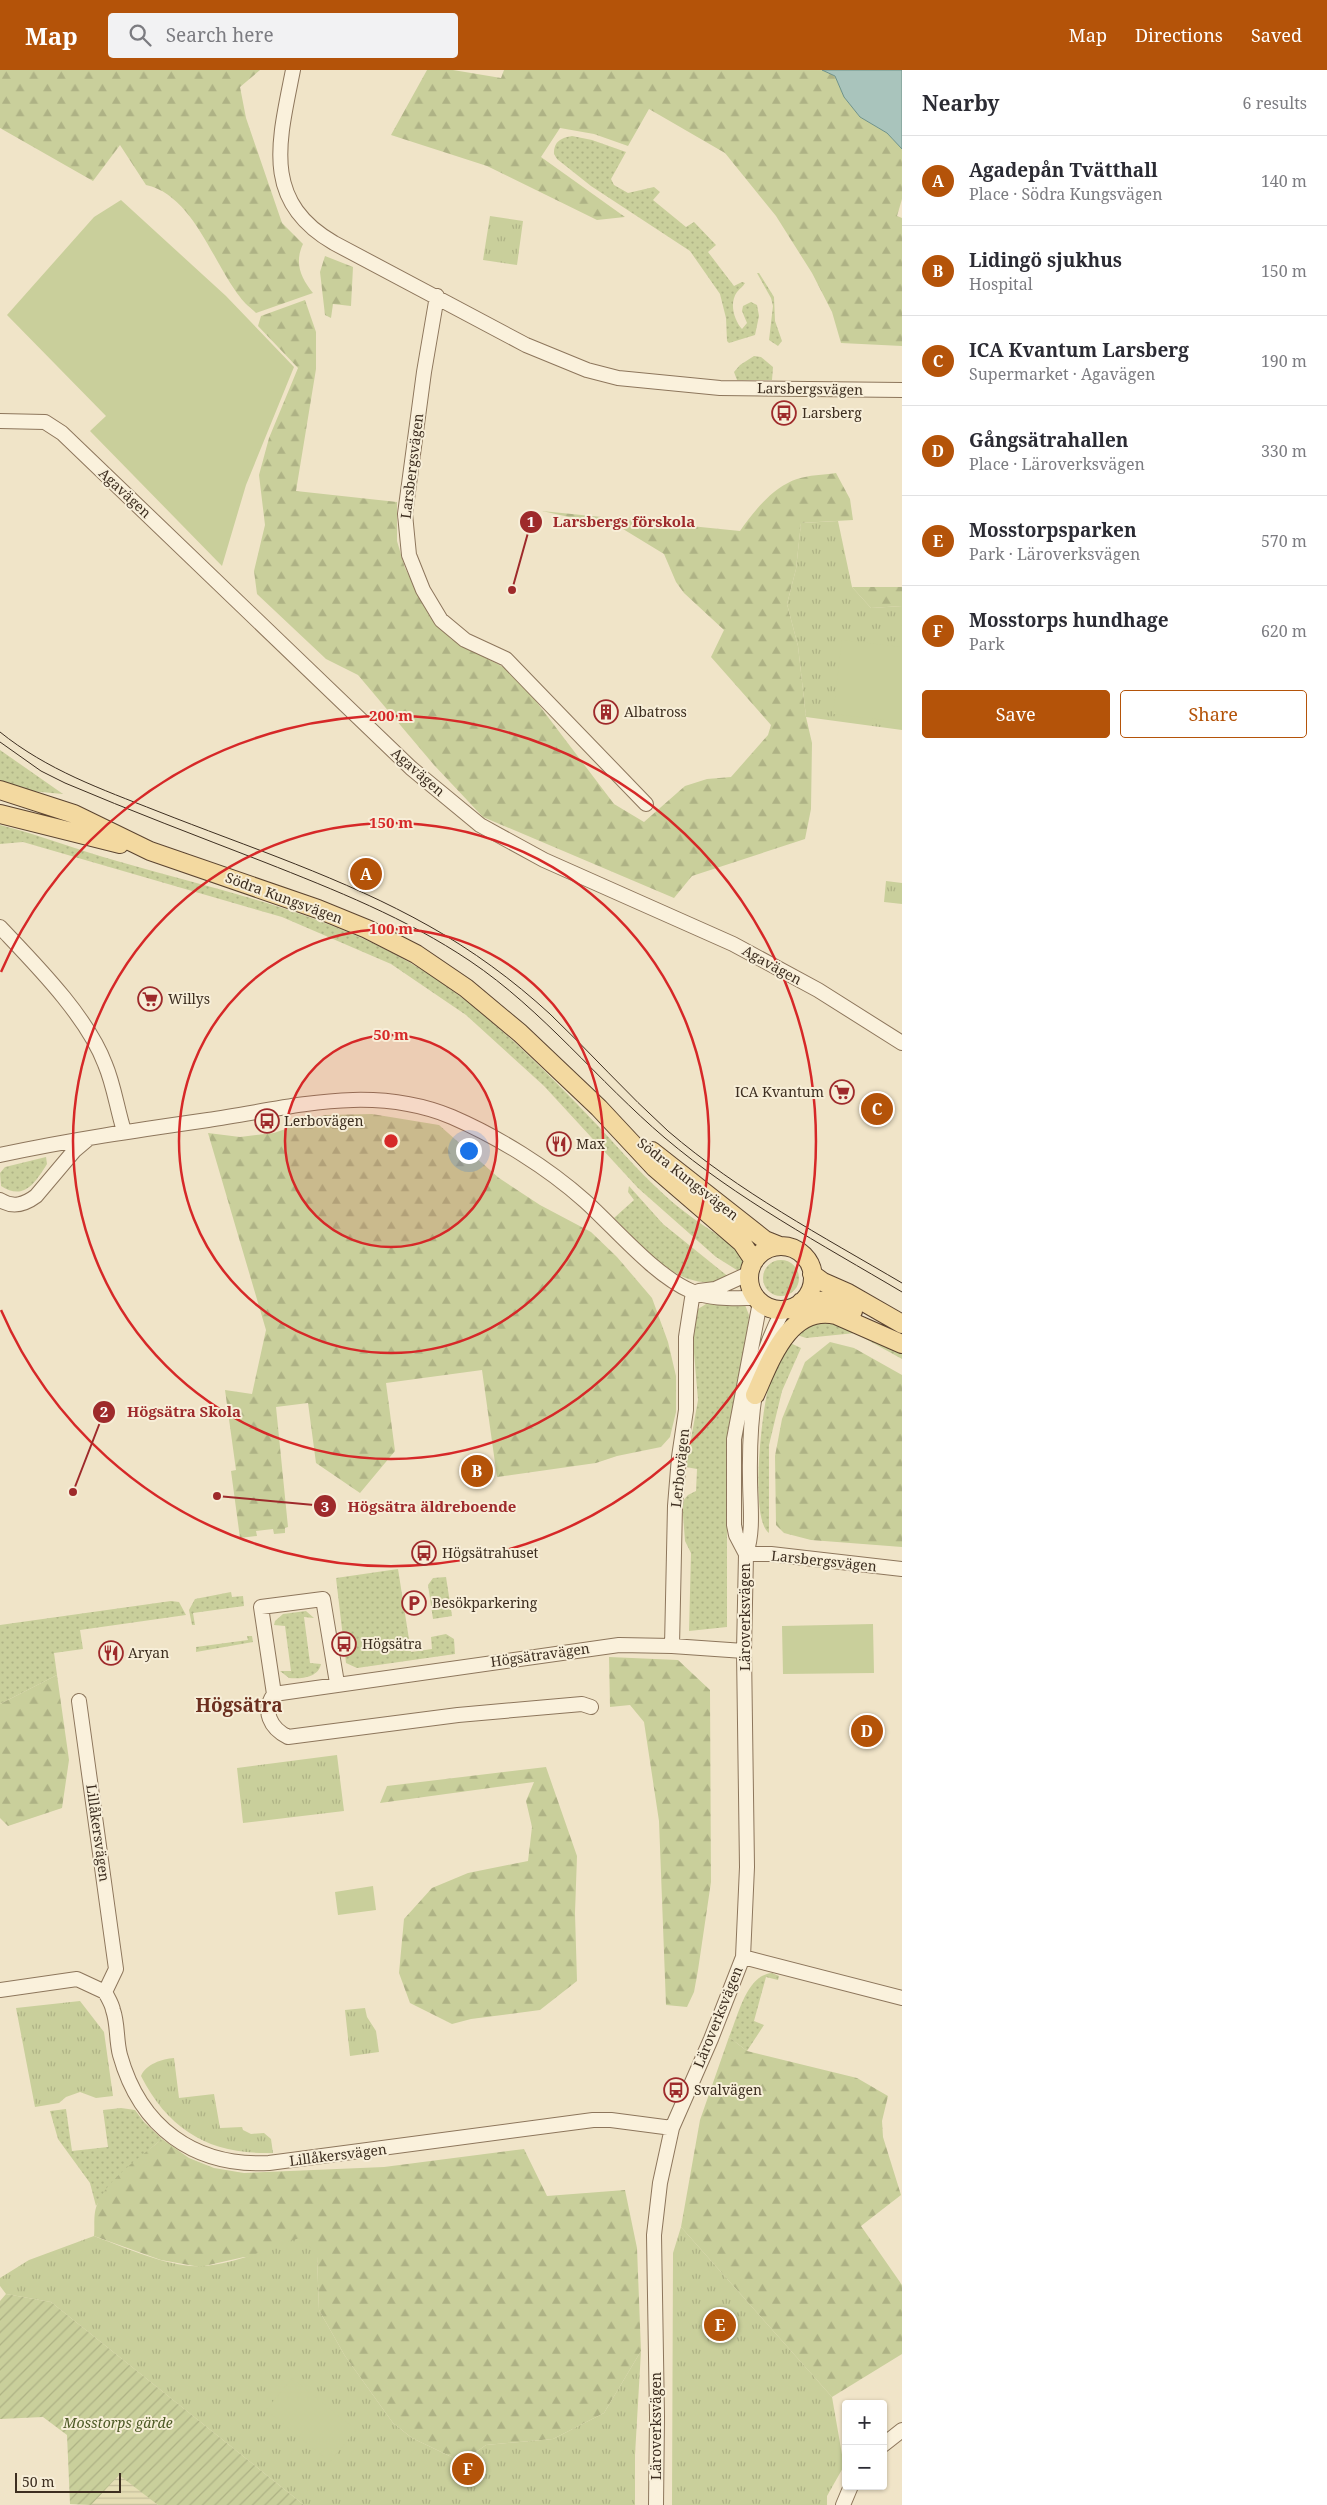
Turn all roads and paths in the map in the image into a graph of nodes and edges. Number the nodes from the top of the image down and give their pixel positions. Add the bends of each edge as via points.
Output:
1 (292, 70) edge
2 (437, 296) junction
3 (902, 390) edge
4 (0, 421) edge
5 (0, 790) edge
6 (646, 804) dead end
7 (0, 814) edge
8 (150, 850) junction
9 (0, 927) edge
10 (902, 1043) edge
11 (599, 1108) junction
12 (124, 1131) junction
13 (88, 1140) junction
14 (0, 1155) edge
15 (0, 1200) edge
16 (780, 1246) junction
17 (752, 1267) junction
18 (812, 1274) junction
19 (693, 1292) junction
20 (758, 1300) junction
21 (801, 1302) junction
22 (784, 1309) junction
23 (902, 1324) edge
24 (902, 1342) edge
25 (755, 1395) junction
26 (746, 1554) junction
27 (902, 1569) edge
28 (672, 1646) junction
29 (744, 1651) junction
30 (337, 1683) junction
31 (274, 1694) junction
32 (79, 1701) dead end
33 (592, 1707) dead end
34 (743, 1957) junction
35 (0, 1990) edge
36 (106, 1992) junction
37 (902, 1998) edge
38 (672, 2128) junction
39 (902, 2430) edge
40 (887, 2442) edge
41 (850, 2490) edge
42 (656, 2505) edge
43 (843, 2505) edge

1 - 2 street, Larsbergsvägen via 280,167 290,203 302,220 334,243
2 - 3 street, Larsbergsvägen via 526,345 587,370 618,378 720,388
2 - 6 street, Larsbergsvägen via 405,514 409,555 423,590 441,620 464,640 506,659
4 - 10 street, Agavägen via 45,422 62,433 411,768 480,825 544,860 733,944 818,990
5 - 8 main road, Södra Kungsvägen via 74,814
7 - 8 main road, Södra Kungsvägen
8 - 11 main road, Södra Kungsvägen via 318,909 416,954 494,1010
9 - 12 street via 36,966 93,1039 105,1063
11 - 16 main road, Södra Kungsvägen via 765,1240
11 - 17 main road, Södra Kungsvägen via 655,1168 742,1243
12 - 13 street
12 - 19 street via 311,1102 376,1099 433,1110 469,1125 550,1173 582,1198 670,1281
13 - 14 street
13 - 15 street via 29,1201 16,1206
16 - 17 main road via 766,1250
16 - 18 main road, Södra Kungsvägen via 800,1253 809,1263
17 - 19 street via 715,1288
17 - 20 main road, Södra Kungsvägen via 750,1286
18 - 21 main road via 810,1290
18 - 23 main road, Södra Kungsvägen
19 - 20 street
19 - 28 street, Lerbovägen via 686,1337 686,1410 678,1457 675,1506
20 - 22 main road via 770,1308
20 - 26 street, Läroverksvägen via 734,1439 734,1525
21 - 22 main road
21 - 24 main road via 831,1301 849,1308
22 - 25 street, Läroverksvägen via 770,1334
24 - 25 main road via 836,1315 812,1316 795,1324 785,1335
25 - 26 street, Läroverksvägen via 750,1439 750,1531
26 - 27 street, Larsbergsvägen
26 - 29 street, Läroverksvägen
28 - 29 street, Högsätravägen
28 - 30 street, Högsätravägen via 618,1645
29 - 34 street, Läroverksvägen via 748,1867
30 - 31 street, Högsätravägen
30 - 31 street via 323,1599 261,1607
31 - 33 street via 268,1703 268,1716 278,1732 288,1737 458,1714 582,1704
32 - 36 street, Lillåkersvägen via 116,1969
34 - 37 street
34 - 38 street, Läroverksvägen
35 - 36 street via 77,1980
36 - 38 street, Lillåkersvägen via 114,2010 119,2052 136,2097 153,2120 172,2137 217,2160 269,2163 593,2120
38 - 42 street, Läroverksvägen via 660,2183 654,2235
39 - 40 street
41 - 43 street

